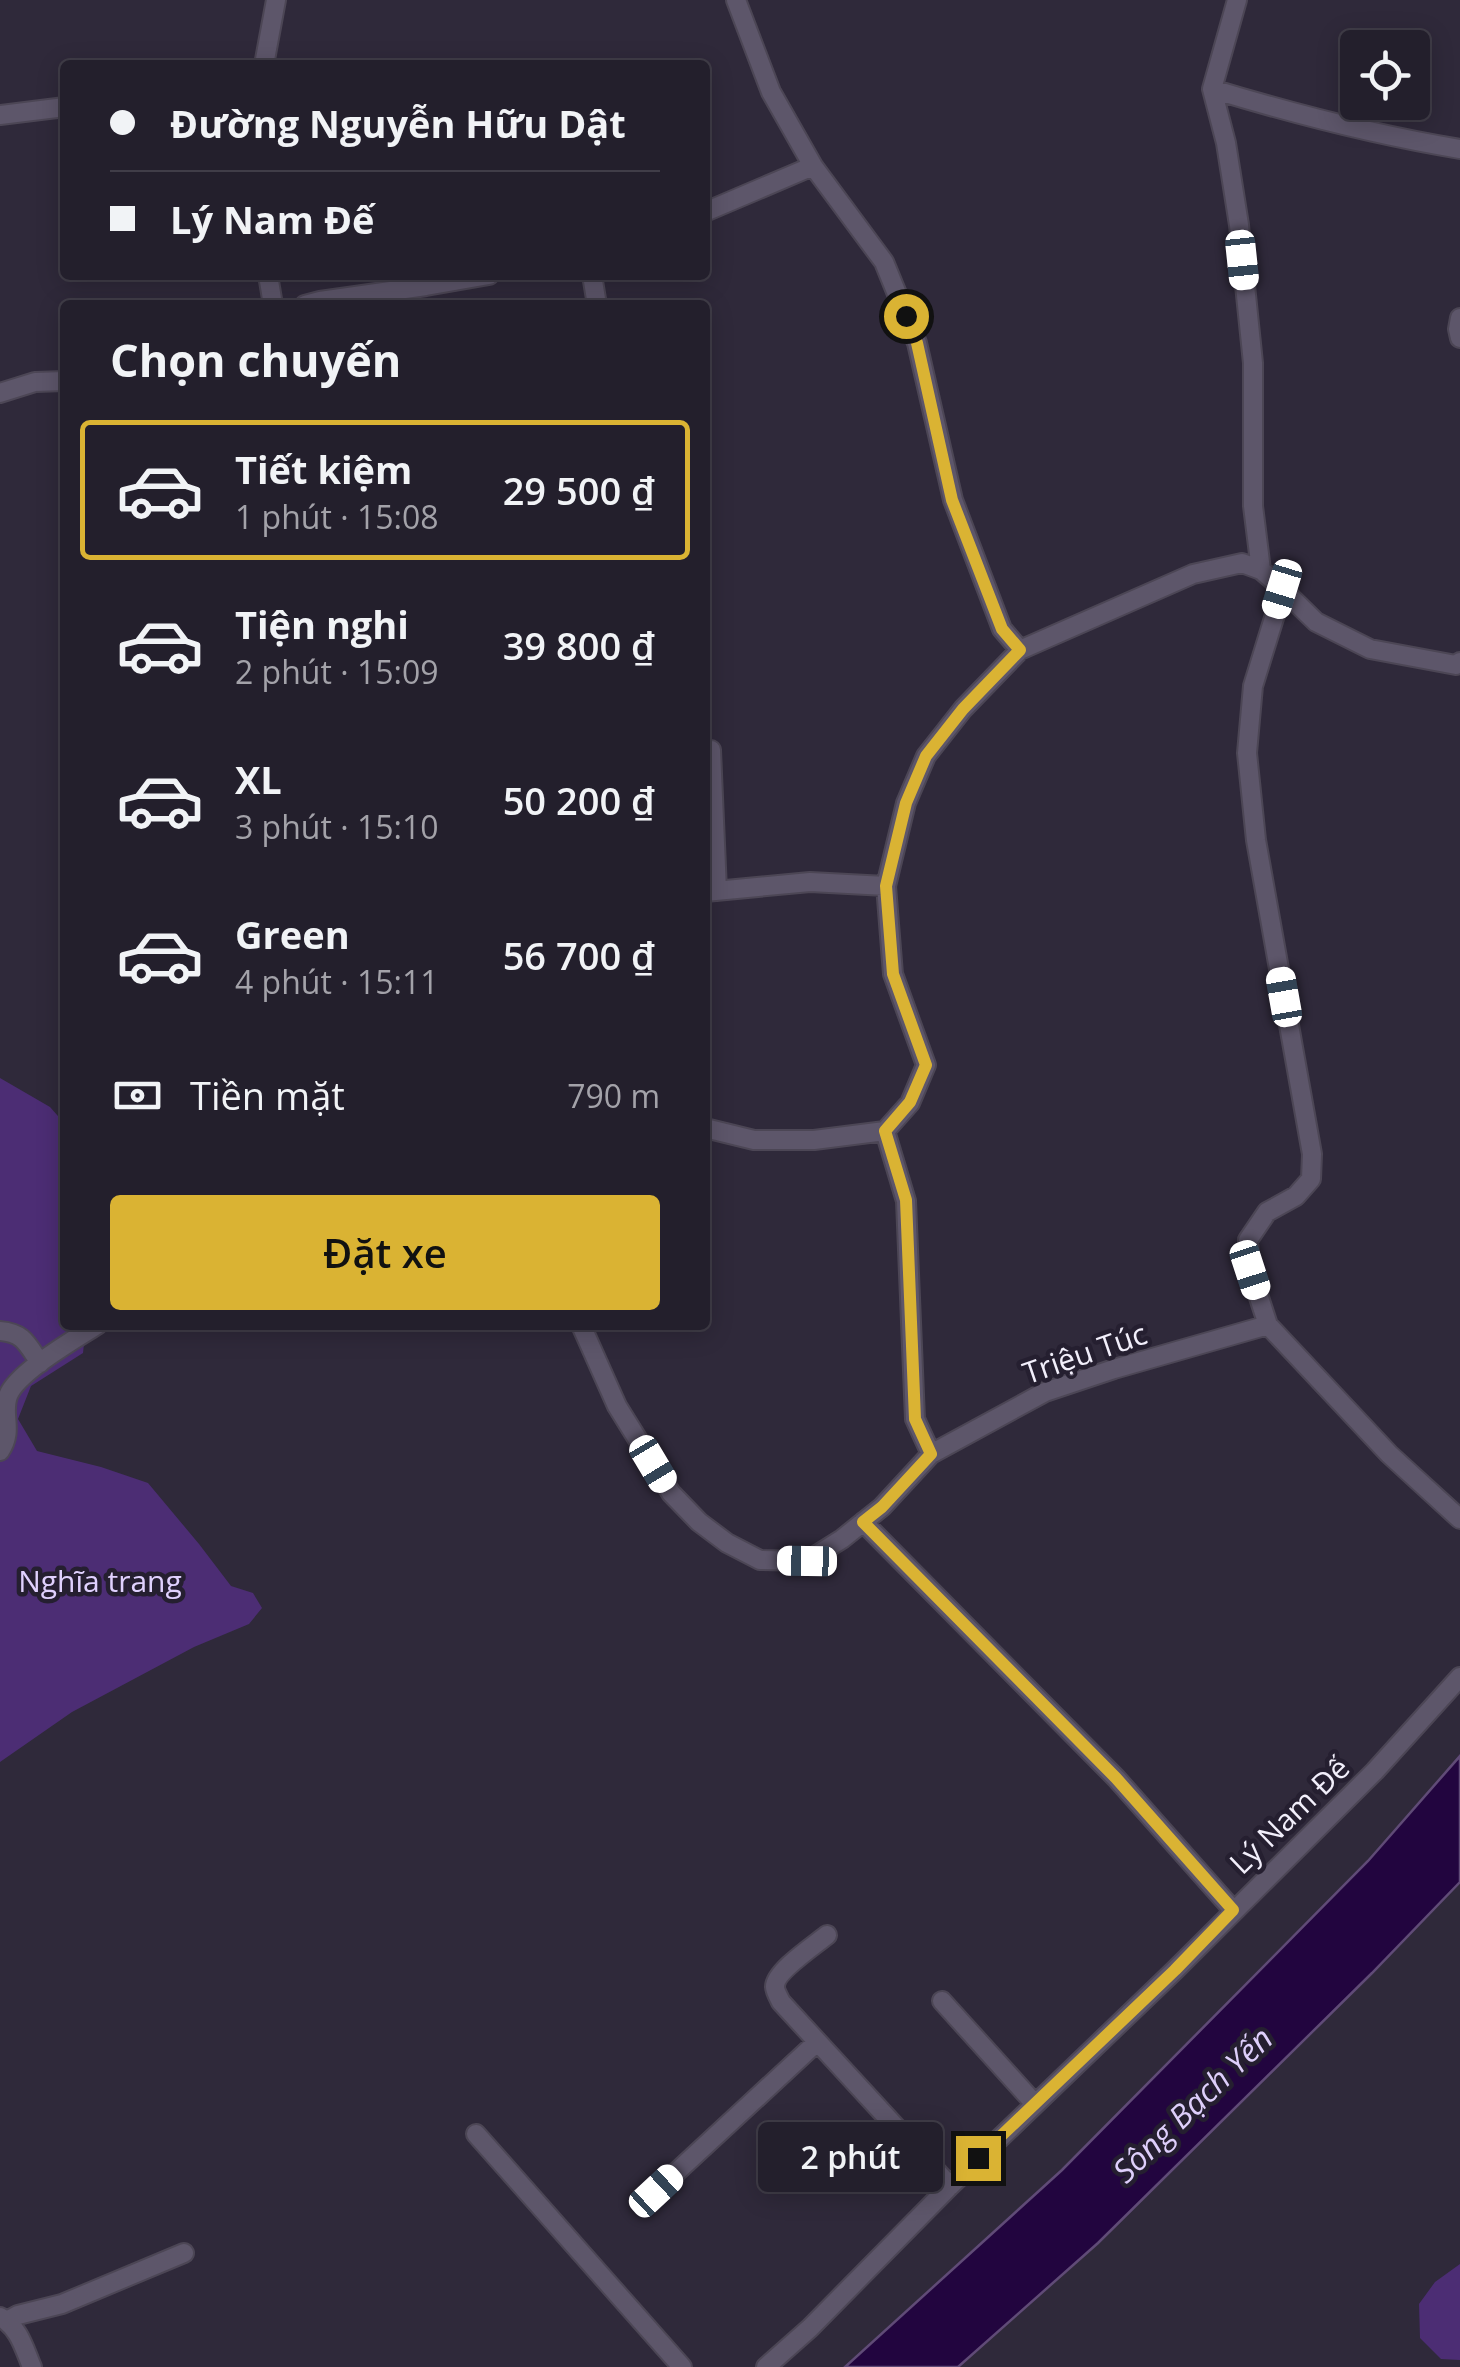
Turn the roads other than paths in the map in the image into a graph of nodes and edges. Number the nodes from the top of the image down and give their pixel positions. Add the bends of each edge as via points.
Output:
1 (276, 0) edge
2 (736, 0) edge
3 (1238, 0) edge
4 (265, 60) edge
5 (1212, 88) junction
6 (60, 108) edge
7 (0, 115) edge
8 (1460, 149) edge
9 (813, 166) junction
10 (710, 210) edge
11 (456, 280) edge
12 (320, 300) edge
13 (1460, 318) edge
14 (1460, 338) edge
15 (60, 381) edge
16 (0, 393) edge
17 (1261, 570) junction
18 (1282, 589) junction
19 (1020, 650) junction
20 (1460, 662) edge
21 (711, 750) dead end
22 (886, 886) junction
23 (711, 892) edge
24 (710, 1129) edge
25 (885, 1131) junction
26 (1268, 1324) junction
27 (0, 1330) edge
28 (89, 1330) edge
29 (583, 1330) edge
30 (40, 1362) junction
31 (0, 1451) edge
32 (931, 1454) junction
33 (1460, 1519) edge
34 (863, 1522) junction
35 (1460, 1676) edge
36 (1233, 1910) junction
37 (827, 1936) dead end
38 (942, 2001) dead end
39 (817, 2042) junction
40 (1035, 2104) junction
41 (476, 2134) dead end
42 (950, 2186) junction
43 (656, 2191) dead end
44 (184, 2252) dead end
45 (4, 2319) edge
46 (32, 2367) edge
47 (682, 2367) edge
48 (766, 2367) edge

1 - 4 street
2 - 9 street via 771,92
3 - 5 street
5 - 8 street via 1296,115
5 - 17 street via 1246,295
6 - 7 street
9 - 10 street
9 - 19 street via 884,262 917,343 952,500 1002,629
11 - 12 street
13 - 14 street
15 - 16 street
17 - 18 street
17 - 19 street via 1242,563 1193,574
18 - 20 street via 1316,622 1370,650
18 - 26 street via 1253,686 1248,753 1256,840 1312,1154 1311,1179 1268,1212 1248,1240 1250,1270
19 - 22 street via 926,756 906,803
21 - 23 street
22 - 23 street via 810,882
22 - 25 street via 893,974 926,1065 910,1102
24 - 25 street via 754,1140
25 - 32 street via 906,1200 915,1419
26 - 32 street, Triệu Túc via 1045,1392
26 - 33 street via 1388,1454
27 - 30 street via 23,1338
28 - 30 street
29 - 34 street, Triệu Túc via 617,1406 671,1493 727,1544 760,1560 807,1561
30 - 31 street via 6,1398 8,1431
32 - 34 street, Triệu Túc
34 - 36 street via 1116,1778
35 - 36 street, Lý Nam Đế via 1375,1771
36 - 40 street, Lý Nam Đế
37 - 39 street via 781,1972 774,1990
38 - 40 street
39 - 42 street
39 - 43 street
40 - 42 street, Lý Nam Đế
41 - 47 street
42 - 48 street, Lý Nam Đế
44 - 45 street via 62,2304
45 - 46 street via 18,2333

